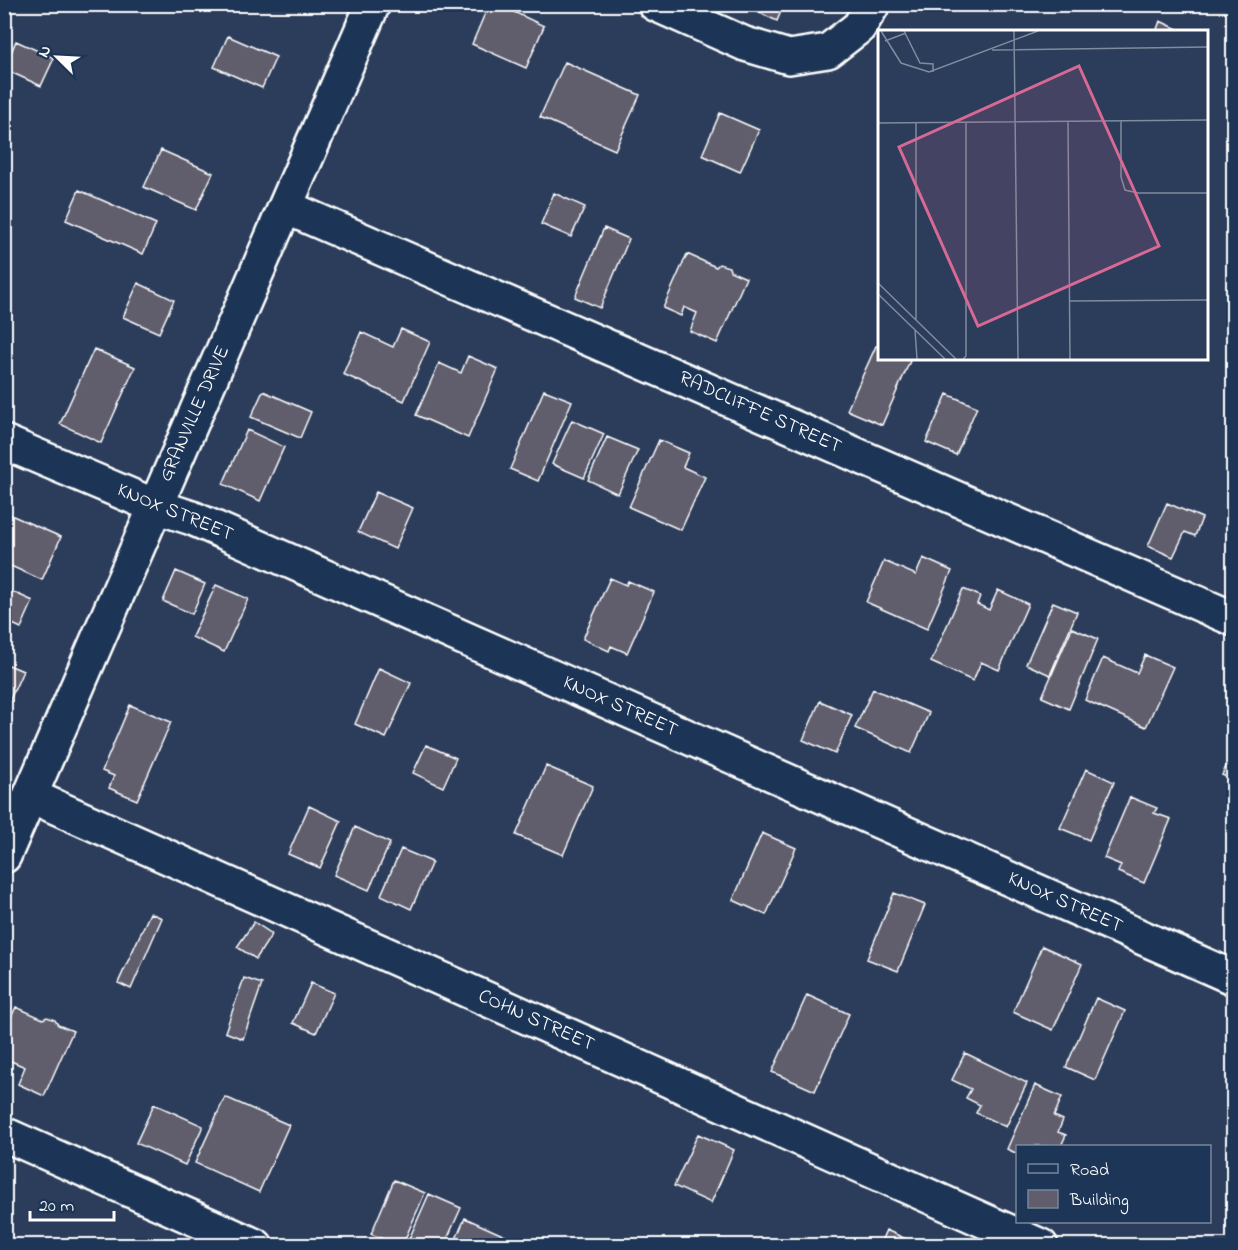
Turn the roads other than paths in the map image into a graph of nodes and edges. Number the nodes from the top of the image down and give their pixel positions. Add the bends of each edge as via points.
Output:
1 (373, 4) edge
2 (655, 4) edge
3 (873, 4) edge
4 (286, 207) junction
5 (4, 442) edge
6 (154, 506) junction
7 (1233, 619) edge
8 (31, 796) junction
9 (4, 856) edge
10 (1233, 978) edge
11 (4, 1134) edge
12 (256, 1245) edge
13 (1041, 1245) edge

1 - 4 street, GRANVILLE DRIVE
2 - 3 street via 746,44 789,57 828,51 859,27
4 - 6 street, GRANVILLE DRIVE
4 - 7 street, RADCLIFFE STREET
5 - 6 street, KNOX STREET
6 - 8 street, GRANVILLE DRIVE
6 - 10 street, KNOX STREET via 203,522
8 - 9 street, GRANVILLE DRIVE
8 - 13 street, COHN STREET
11 - 12 street

